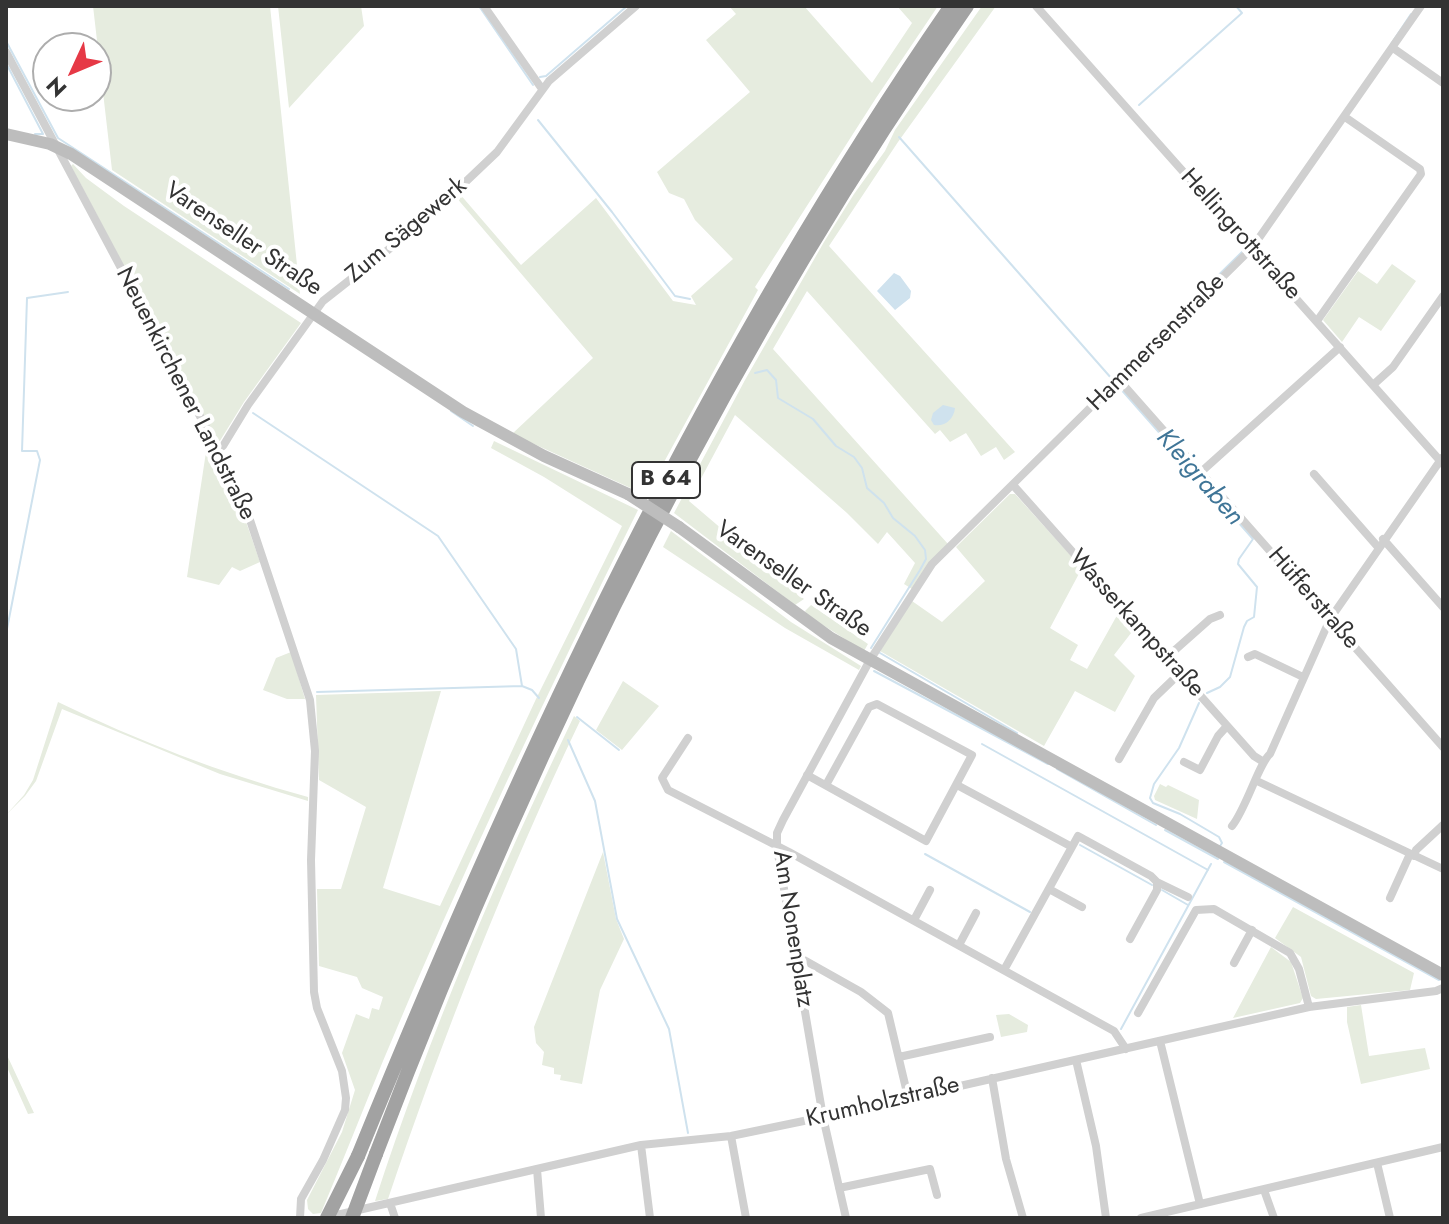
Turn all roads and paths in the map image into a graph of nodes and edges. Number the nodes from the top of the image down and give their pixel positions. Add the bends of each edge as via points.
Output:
1 (484, 6) edge
2 (636, 6) edge
3 (951, 6) edge
4 (967, 6) edge
5 (1036, 6) edge
6 (1421, 6) edge
7 (1393, 48) junction
8 (6, 52) edge
9 (1443, 83) edge
10 (542, 89) junction
11 (1345, 117) junction
12 (6, 134) edge
13 (58, 148) junction
14 (1252, 248) junction
15 (1443, 296) edge
16 (314, 314) junction
17 (1317, 321) junction
18 (1340, 347) junction
19 (1119, 380) junction
20 (1373, 385) junction
21 (218, 450) junction
22 (1442, 460) edge
23 (1201, 472) junction
24 (1314, 474) dead end
25 (1013, 485) junction
26 (1381, 543) junction
27 (1443, 607) edge
28 (1220, 615) dead end
29 (1330, 619) junction
30 (1248, 657) dead end
31 (1166, 658) junction
32 (870, 660) junction
33 (1180, 673) junction
34 (1303, 677) junction
35 (1227, 726) junction
36 (688, 738) dead end
37 (1443, 747) edge
38 (1119, 759) dead end
39 (1262, 761) junction
40 (1184, 762) dead end
41 (807, 775) junction
42 (1257, 781) junction
43 (826, 785) junction
44 (957, 785) junction
45 (1443, 825) edge
46 (1232, 826) dead end
47 (1072, 847) junction
48 (777, 848) junction
49 (1412, 855) junction
50 (1443, 869) edge
51 (1157, 882) junction
52 (1049, 889) junction
53 (930, 890) dead end
54 (1188, 897) dead end
55 (1390, 898) dead end
56 (1082, 907) dead end
57 (976, 913) dead end
58 (914, 920) junction
59 (1252, 930) junction
60 (1130, 939) dead end
61 (959, 945) junction
62 (796, 960) junction
63 (1234, 963) dead end
64 (1004, 970) junction
65 (1443, 975) edge
66 (1443, 988) edge
67 (1309, 1007) junction
68 (1138, 1013) dead end
69 (990, 1037) dead end
70 (1160, 1041) junction
71 (1126, 1049) junction
72 (899, 1057) junction
73 (1076, 1060) junction
74 (992, 1078) junction
75 (908, 1097) junction
76 (823, 1117) junction
77 (731, 1136) junction
78 (641, 1145) junction
79 (1443, 1147) edge
80 (358, 1156) junction
81 (1377, 1163) junction
82 (537, 1169) junction
83 (839, 1188) junction
84 (1264, 1190) junction
85 (937, 1195) dead end
86 (390, 1203) junction
87 (1200, 1204) junction
88 (1167, 1215) edge
89 (300, 1218) edge
90 (325, 1218) edge
91 (337, 1218) edge
92 (355, 1218) edge
93 (395, 1218) edge
94 (541, 1218) edge
95 (650, 1218) edge
96 (746, 1218) edge
97 (846, 1218) edge
98 (1023, 1218) edge
99 (1106, 1218) edge
100 (1141, 1218) edge
101 (1274, 1218) edge
102 (1390, 1218) edge

1 - 10 street
2 - 10 street, Zum Sägewerk
3 - 80 highway, B 64 via 772,285 615,578 484,854
4 - 92 highway, B 64, bridge via 782,293 633,571 495,860 413,1058
5 - 14 street, Hellingrottstraße
6 - 7 street, Hammersenstraße
7 - 9 street
7 - 11 street, Hammersenstraße
8 - 13 street, Neuenkirchener Landstraße
10 - 16 street, Zum Sägewerk via 497,152
11 - 14 street, Hammersenstraße
11 - 17 street via 1421,174
12 - 13 main road, Varenseller Straße
13 - 16 main road, Varenseller Straße
13 - 21 street, Neuenkirchener Landstraße
14 - 17 street, Hellingrottstraße
14 - 19 street, Hammersenstraße
15 - 20 street via 1393,367
16 - 21 street, Zum Sägewerk
16 - 32 main road, Varenseller Straße, bridge via 493,430 628,494 797,615
17 - 18 street, Hellingrottstraße
18 - 20 street, Hellingrottstraße
18 - 23 street
19 - 23 street, Hüfferstraße
19 - 25 street, Hammersenstraße
20 - 22 street, Hellingrottstraße
21 - 89 street, Neuenkirchener Landstraße via 249,517 313,722 314,992 346,1098 323,1160 301,1199
22 - 26 street
23 - 29 street, Hüfferstraße
24 - 26 street
25 - 31 street, Wasserkampstraße
25 - 32 street, Hammersenstraße via 932,564
26 - 27 street
26 - 29 street
28 - 31 street
29 - 34 street
29 - 37 street, Hüfferstraße
30 - 34 street via 1255,654
31 - 33 street, Wasserkampstraße
32 - 41 street, Am Nonenplatz
32 - 65 main road, Varenseller Straße
33 - 35 street, Wasserkampstraße
33 - 38 street via 1154,698
34 - 39 street via 1270,754
35 - 39 street, Wasserkampstraße
35 - 40 street via 1200,770
36 - 48 street via 663,784
39 - 42 street
41 - 43 street
41 - 48 street, Am Nonenplatz via 777,833
42 - 46 street
42 - 49 street
43 - 44 street via 926,841
43 - 44 street via 869,707 877,704 972,755
44 - 47 street
45 - 49 street
47 - 51 street via 1078,836
47 - 52 street
48 - 58 street
48 - 62 street, Am Nonenplatz
49 - 50 street
49 - 55 street
51 - 54 street
51 - 60 street
52 - 56 street
52 - 64 street
53 - 58 street
57 - 61 street
58 - 61 street
59 - 63 street
59 - 67 street via 1295,959
59 - 68 street via 1214,909 1196,910
61 - 64 street
62 - 72 street via 883,1007
62 - 76 street, Am Nonenplatz
64 - 71 street via 1114,1031
66 - 67 street, Krumholzstraße
67 - 70 street, Krumholzstraße
69 - 72 street
70 - 71 street, Krumholzstraße
70 - 87 street
71 - 73 street, Krumholzstraße
72 - 75 street
73 - 74 street, Krumholzstraße
73 - 99 street
74 - 75 street, Krumholzstraße
74 - 98 street
75 - 76 street, Krumholzstraße
76 - 77 street, Krumholzstraße
76 - 83 street, Am Nonenplatz
77 - 78 street, Krumholzstraße
77 - 96 street
78 - 82 street, Krumholzstraße
78 - 95 street
79 - 81 street
80 - 90 highway, bridge
80 - 91 highway, B 64, bridge
81 - 84 street
81 - 102 street
82 - 86 street, Krumholzstraße
82 - 94 street
83 - 85 street via 930,1169
83 - 97 street, Am Nonenplatz
84 - 87 street
84 - 101 street
86 - 90 street, Krumholzstraße
86 - 93 street
87 - 88 street
88 - 100 street

